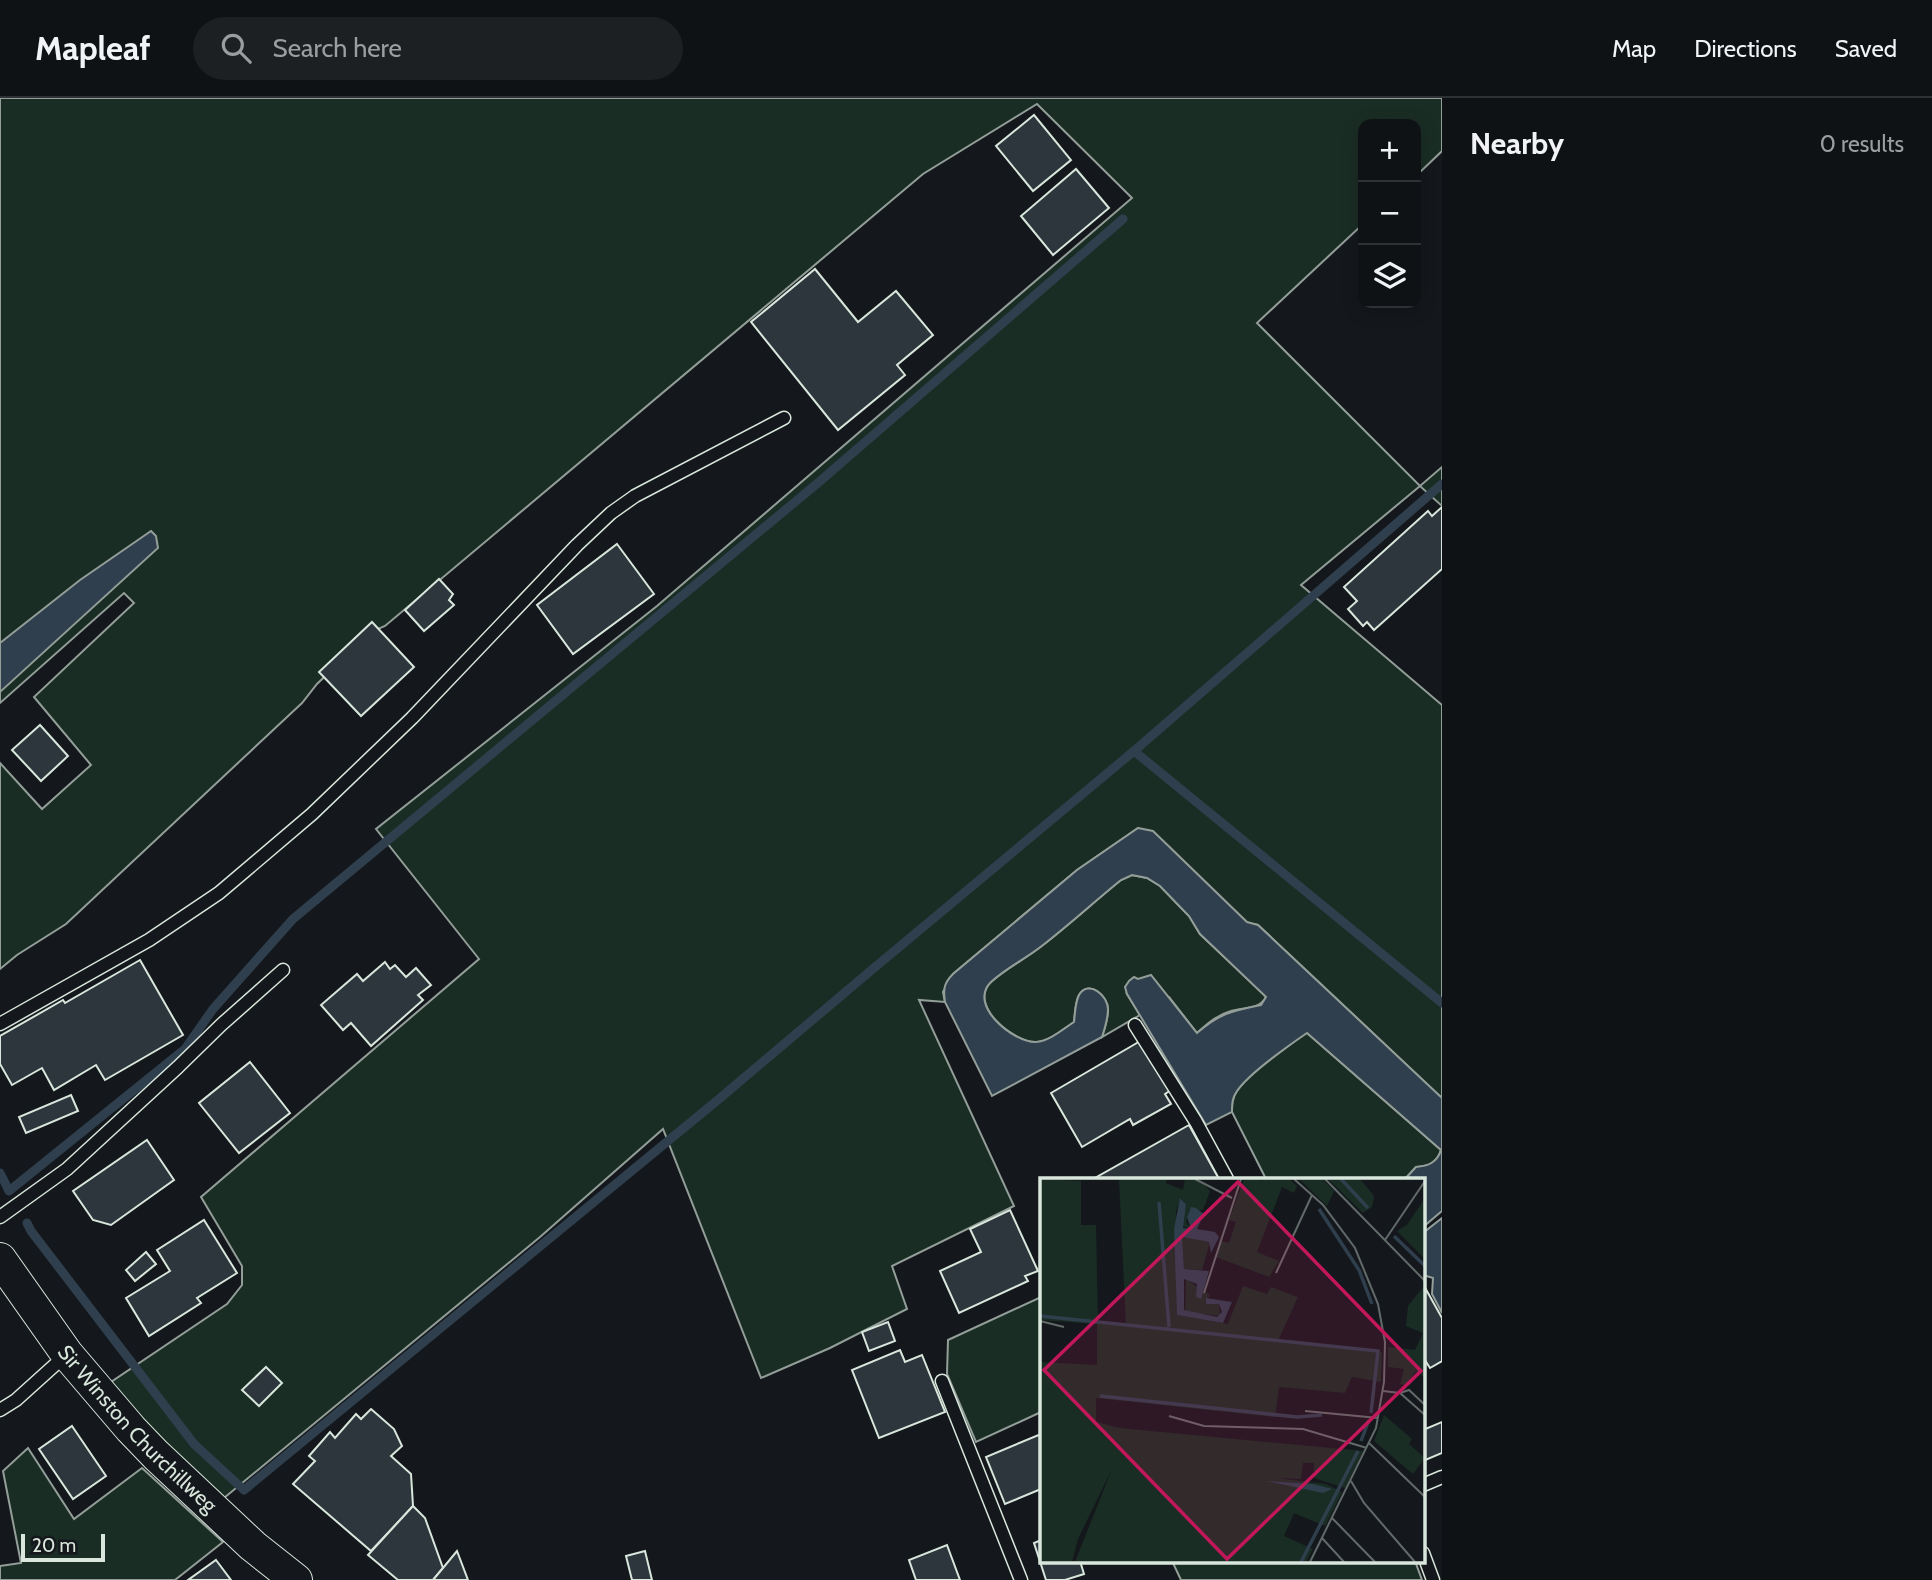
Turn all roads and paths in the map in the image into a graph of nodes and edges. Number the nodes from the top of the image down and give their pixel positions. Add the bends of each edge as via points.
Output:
1 (784, 418) dead end
2 (283, 970) dead end
3 (0, 1024) edge
4 (1135, 1025) dead end
5 (1226, 1178) edge
6 (0, 1217) edge
7 (0, 1259) edge
8 (67, 1354) junction
9 (942, 1381) dead end
10 (0, 1410) edge
11 (1442, 1477) edge
12 (1424, 1485) edge
13 (1424, 1556) edge
14 (296, 1580) edge
15 (1021, 1580) edge
16 (1433, 1580) edge

1 - 3 lane via 611,513 412,719 312,814 219,893 149,940
2 - 6 lane via 67,1169
4 - 5 lane
7 - 8 street, Sir Winston Churchillweg
8 - 10 lane
8 - 14 street, Sir Winston Churchillweg via 156,1455
9 - 15 lane
11 - 12 lane
13 - 16 lane

